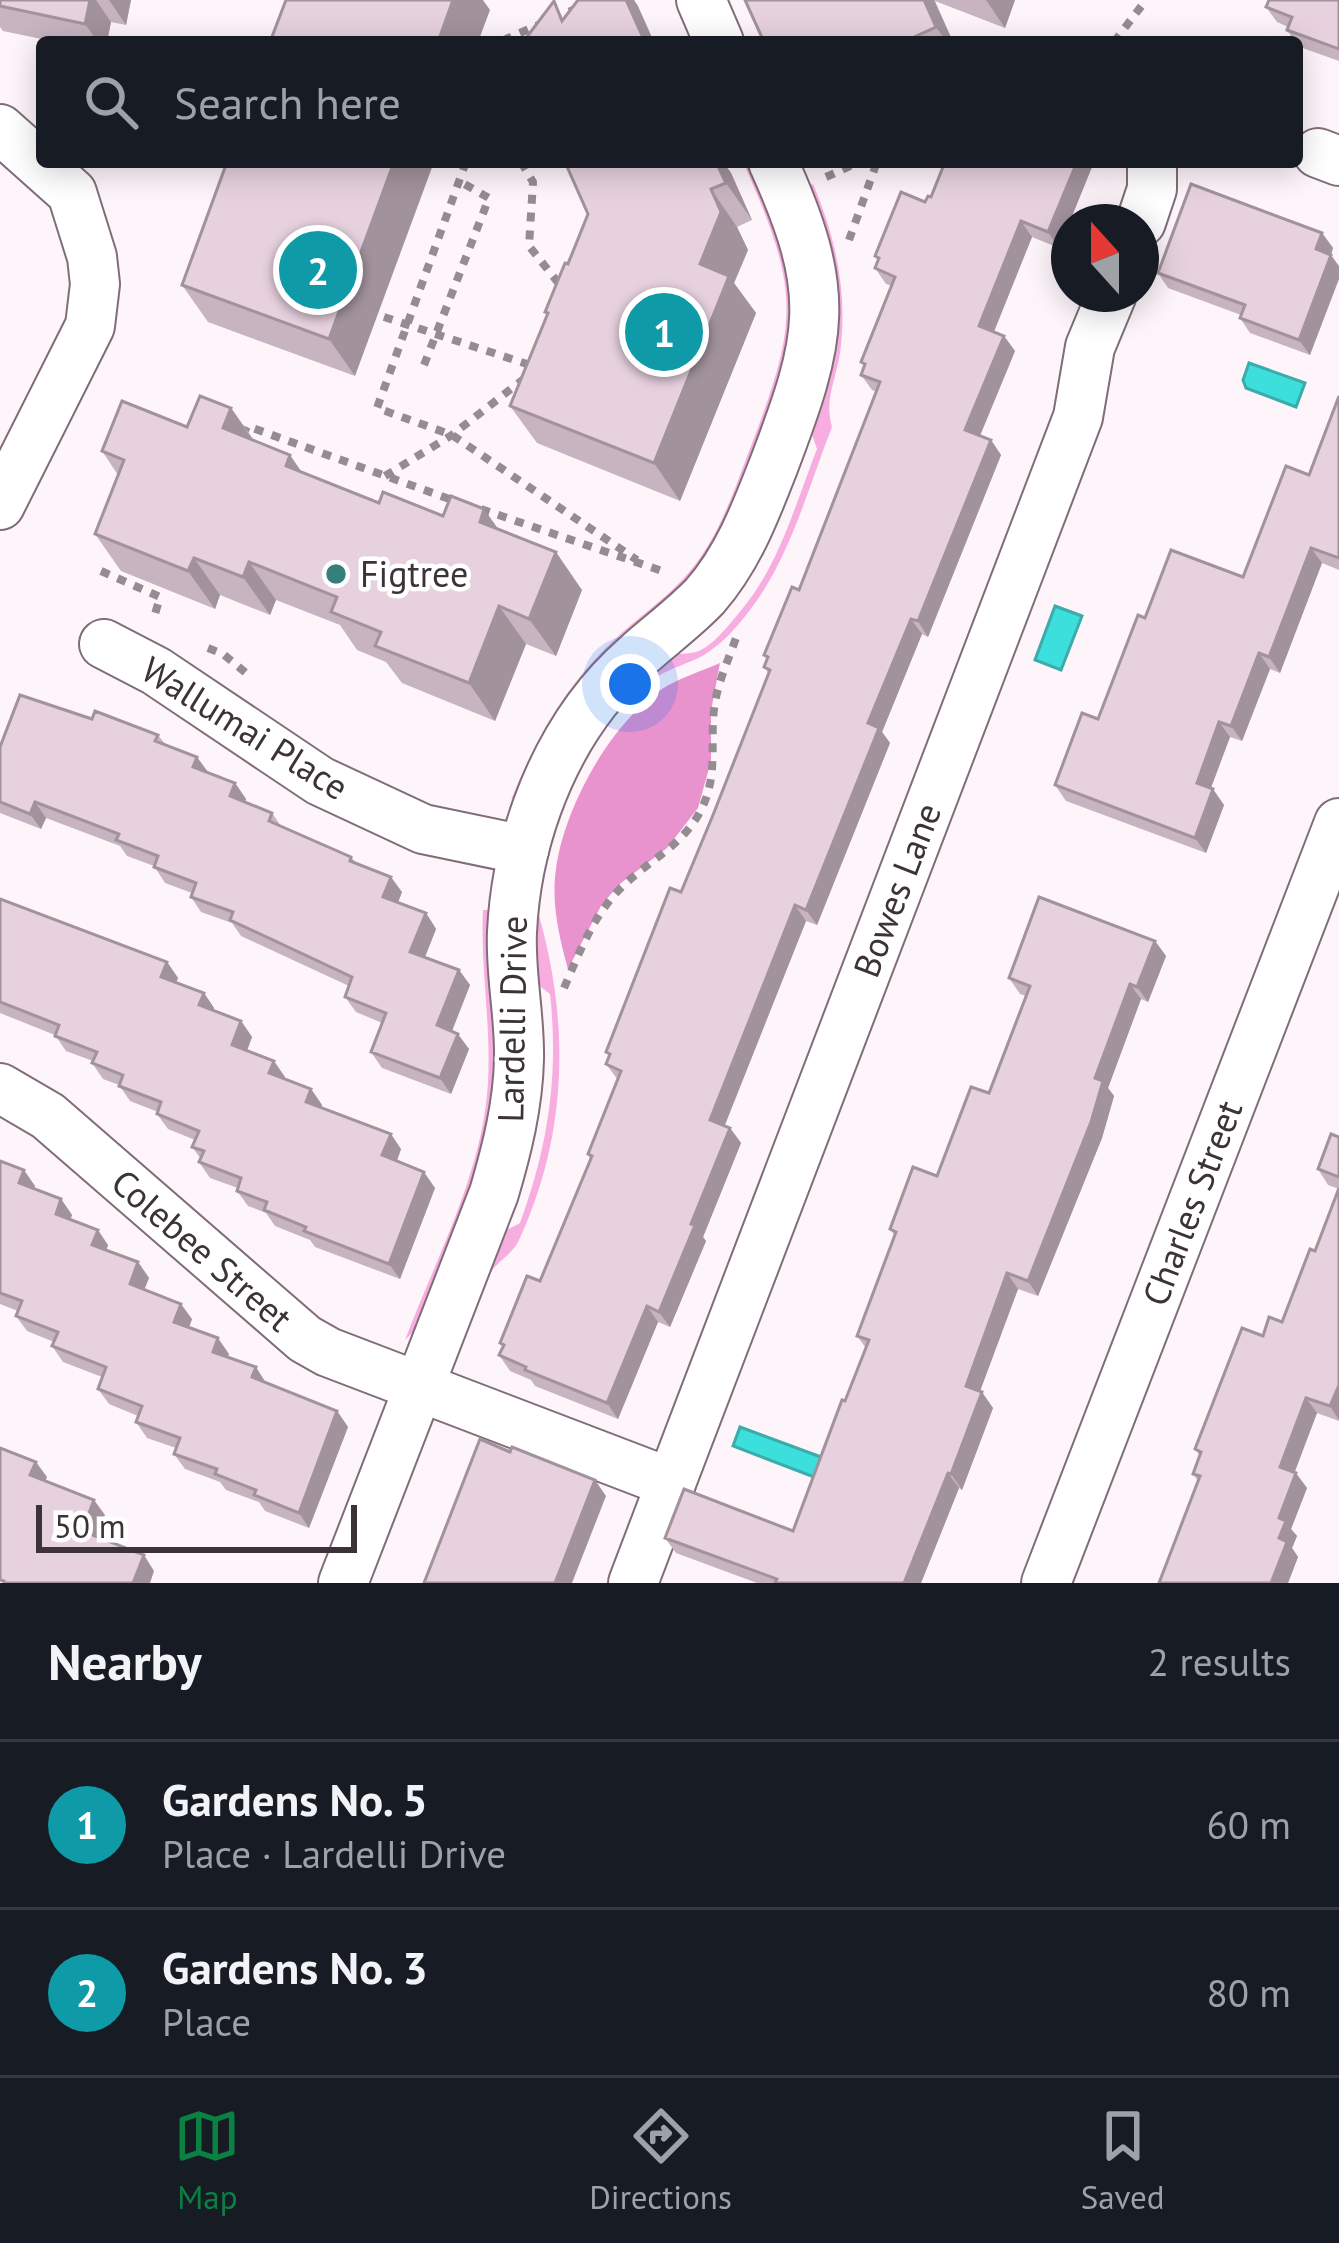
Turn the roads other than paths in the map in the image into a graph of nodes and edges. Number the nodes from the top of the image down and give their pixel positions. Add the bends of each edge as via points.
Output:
1 (701, 0) edge
2 (716, 36) edge
3 (0, 129) edge
4 (36, 161) edge
5 (44, 168) edge
6 (1152, 168) edge
7 (794, 169) edge
8 (1147, 204) edge
9 (1105, 312) edge
10 (6, 478) edge
11 (104, 644) dead end
12 (1339, 823) edge
13 (524, 850) junction
14 (0, 1088) edge
15 (418, 1387) junction
16 (671, 1483) junction
17 (343, 1583) edge
18 (633, 1583) edge
19 (1046, 1583) edge

1 - 2 street
3 - 4 street
5 - 10 street via 72,193 92,257 90,326
6 - 8 street
7 - 13 street, Lardelli Drive via 814,287 812,350 754,516 706,595 589,707 554,767
9 - 16 street, Bowes Lane via 1078,417
11 - 13 street, Wallumai Place via 320,781 422,830
12 - 19 street, Charles Street
13 - 15 street, Lardelli Drive via 512,933 519,1062 507,1150
14 - 15 street, Colebee Street via 48,1116 305,1339
15 - 16 street
15 - 17 street, Lardelli Drive
16 - 18 street, Bowes Lane

